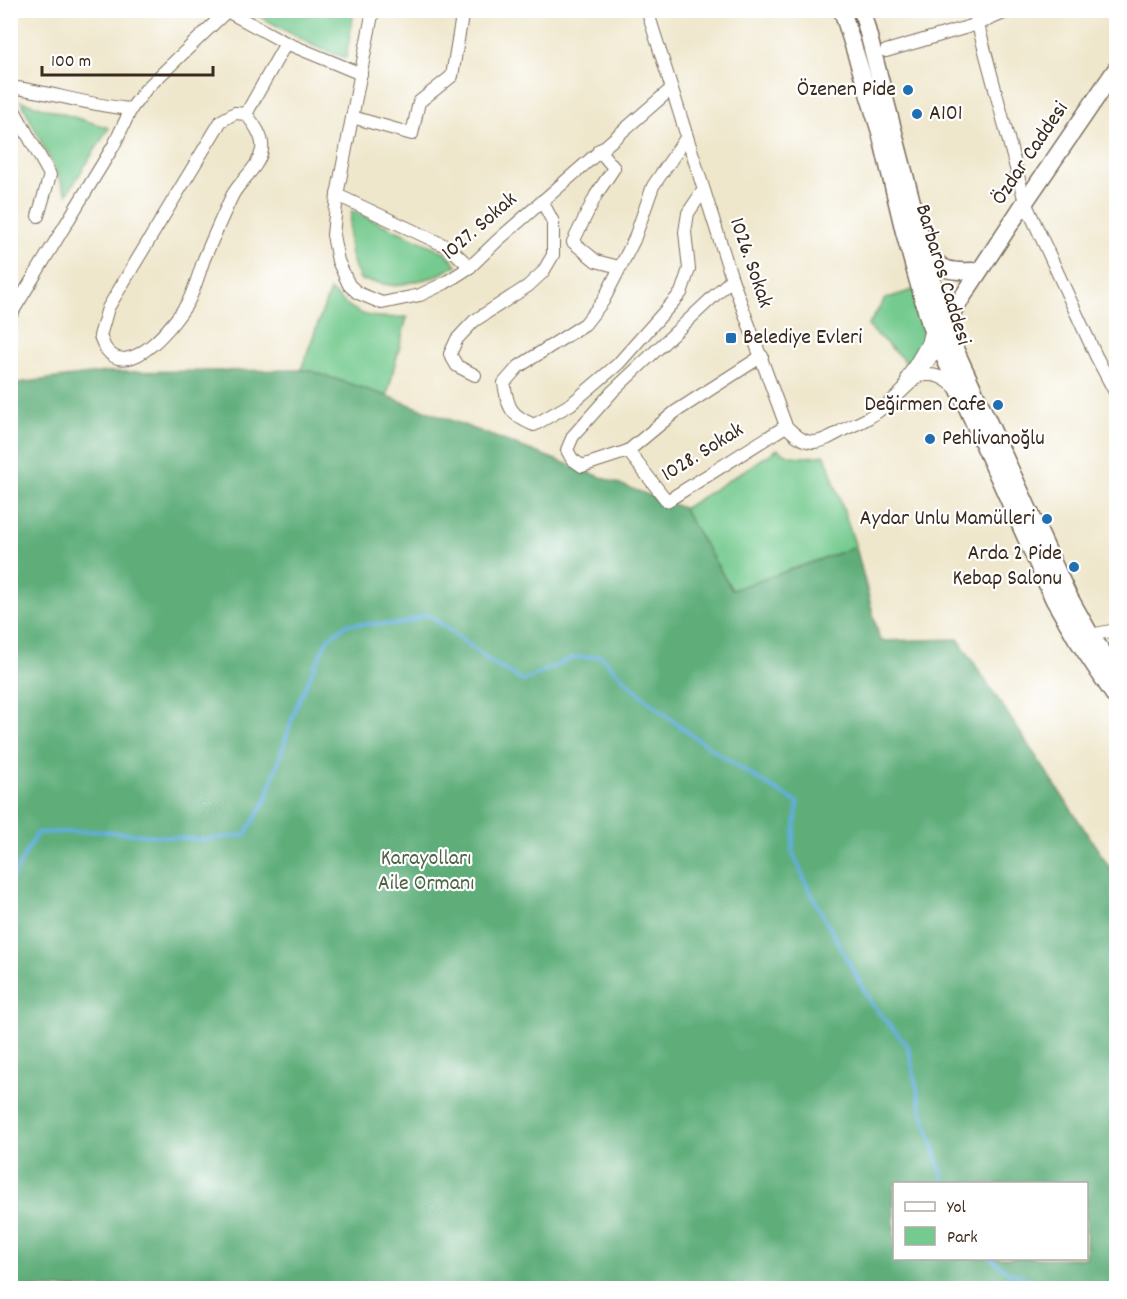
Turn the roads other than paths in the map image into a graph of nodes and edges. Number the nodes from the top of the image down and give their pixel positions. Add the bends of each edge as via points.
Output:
1 (373, 10) edge
2 (463, 10) edge
3 (647, 10) edge
4 (842, 10) edge
5 (862, 10) edge
6 (974, 10) edge
7 (1011, 10) edge
8 (227, 11) edge
9 (978, 24) junction
10 (286, 43) junction
11 (886, 51) dead end
12 (1116, 69) edge
13 (361, 74) junction
14 (10, 87) edge
15 (670, 89) junction
16 (10, 103) edge
17 (131, 109) junction
18 (246, 114) junction
19 (352, 117) junction
20 (686, 138) junction
21 (599, 150) junction
22 (703, 191) junction
23 (337, 195) junction
24 (542, 201) junction
25 (1025, 202) junction
26 (38, 216) dead end
27 (924, 246) junction
28 (470, 267) junction
29 (619, 267) junction
30 (978, 268) junction
31 (732, 279) junction
32 (940, 309) junction
33 (10, 316) edge
34 (937, 327) junction
35 (937, 344) junction
36 (762, 356) junction
37 (476, 375) dead end
38 (918, 376) junction
39 (906, 386) junction
40 (958, 390) junction
41 (1116, 394) edge
42 (786, 426) junction
43 (628, 451) junction
44 (1116, 630) edge
45 (1084, 637) junction
46 (1116, 670) edge
47 (1116, 698) edge

1 - 13 street, 1027. Sokak
2 - 19 street via 452,76 419,102 412,134
3 - 15 street, 1026. Sokak
4 - 34 main road, Barbaros Caddesi via 880,132 904,232
5 - 27 main road, Barbaros Caddesi
6 - 9 street
7 - 9 street
8 - 10 street
8 - 17 street via 146,89
9 - 11 street
9 - 25 street
10 - 13 street
10 - 18 street
12 - 25 main road, Özdar Caddesi
13 - 19 street, 1027. Sokak
14 - 17 street via 103,107
15 - 20 street, 1026. Sokak
15 - 21 street, 1027. Sokak
16 - 26 street via 50,175
17 - 33 street via 114,145
18 - 18 street via 261,138 262,150 234,191 188,301 161,338 128,359 117,357 106,350 100,336 108,308 221,121 235,113
19 - 23 street, 1027. Sokak
20 - 22 street, 1026. Sokak
20 - 29 street via 653,186 634,240
21 - 24 street, 1027. Sokak
21 - 29 street via 614,168 573,242 596,261
22 - 29 street via 688,213 685,232 689,269 681,293 618,364 571,404 534,425 517,418 507,401 504,383 518,367 585,324 603,301
22 - 31 street, 1026. Sokak
23 - 28 street via 450,248
23 - 28 street, 1027. Sokak via 333,235 338,261 349,285 363,296 382,303 420,294 445,284
24 - 28 street, 1027. Sokak
24 - 37 street via 553,222 553,255 543,272 474,321 457,339 450,354 457,366
25 - 30 main road, Özdar Caddesi
25 - 41 street
27 - 30 main road via 942,268 957,272
27 - 32 main road, Barbaros Caddesi
30 - 32 main road, Özdar Caddesi
30 - 34 main road, Özdar Caddesi
31 - 36 street, 1026. Sokak
31 - 43 street via 613,391 573,436 567,450 582,466
32 - 34 main road, Barbaros Caddesi
34 - 35 main road, Özdar Caddesi
34 - 39 street
34 - 45 main road, Barbaros Caddesi via 1068,595
35 - 38 street via 935,354
35 - 40 main road, Barbaros Caddesi
36 - 42 street, 1026. Sokak
36 - 43 street via 675,412
38 - 39 street
38 - 40 street via 943,377
39 - 42 street via 867,419 832,437 813,442 801,439
40 - 45 main road, Barbaros Caddesi via 1054,600
42 - 43 street, 1028. Sokak via 666,501
44 - 45 street
45 - 46 main road, Barbaros Caddesi
45 - 47 main road, Barbaros Caddesi

